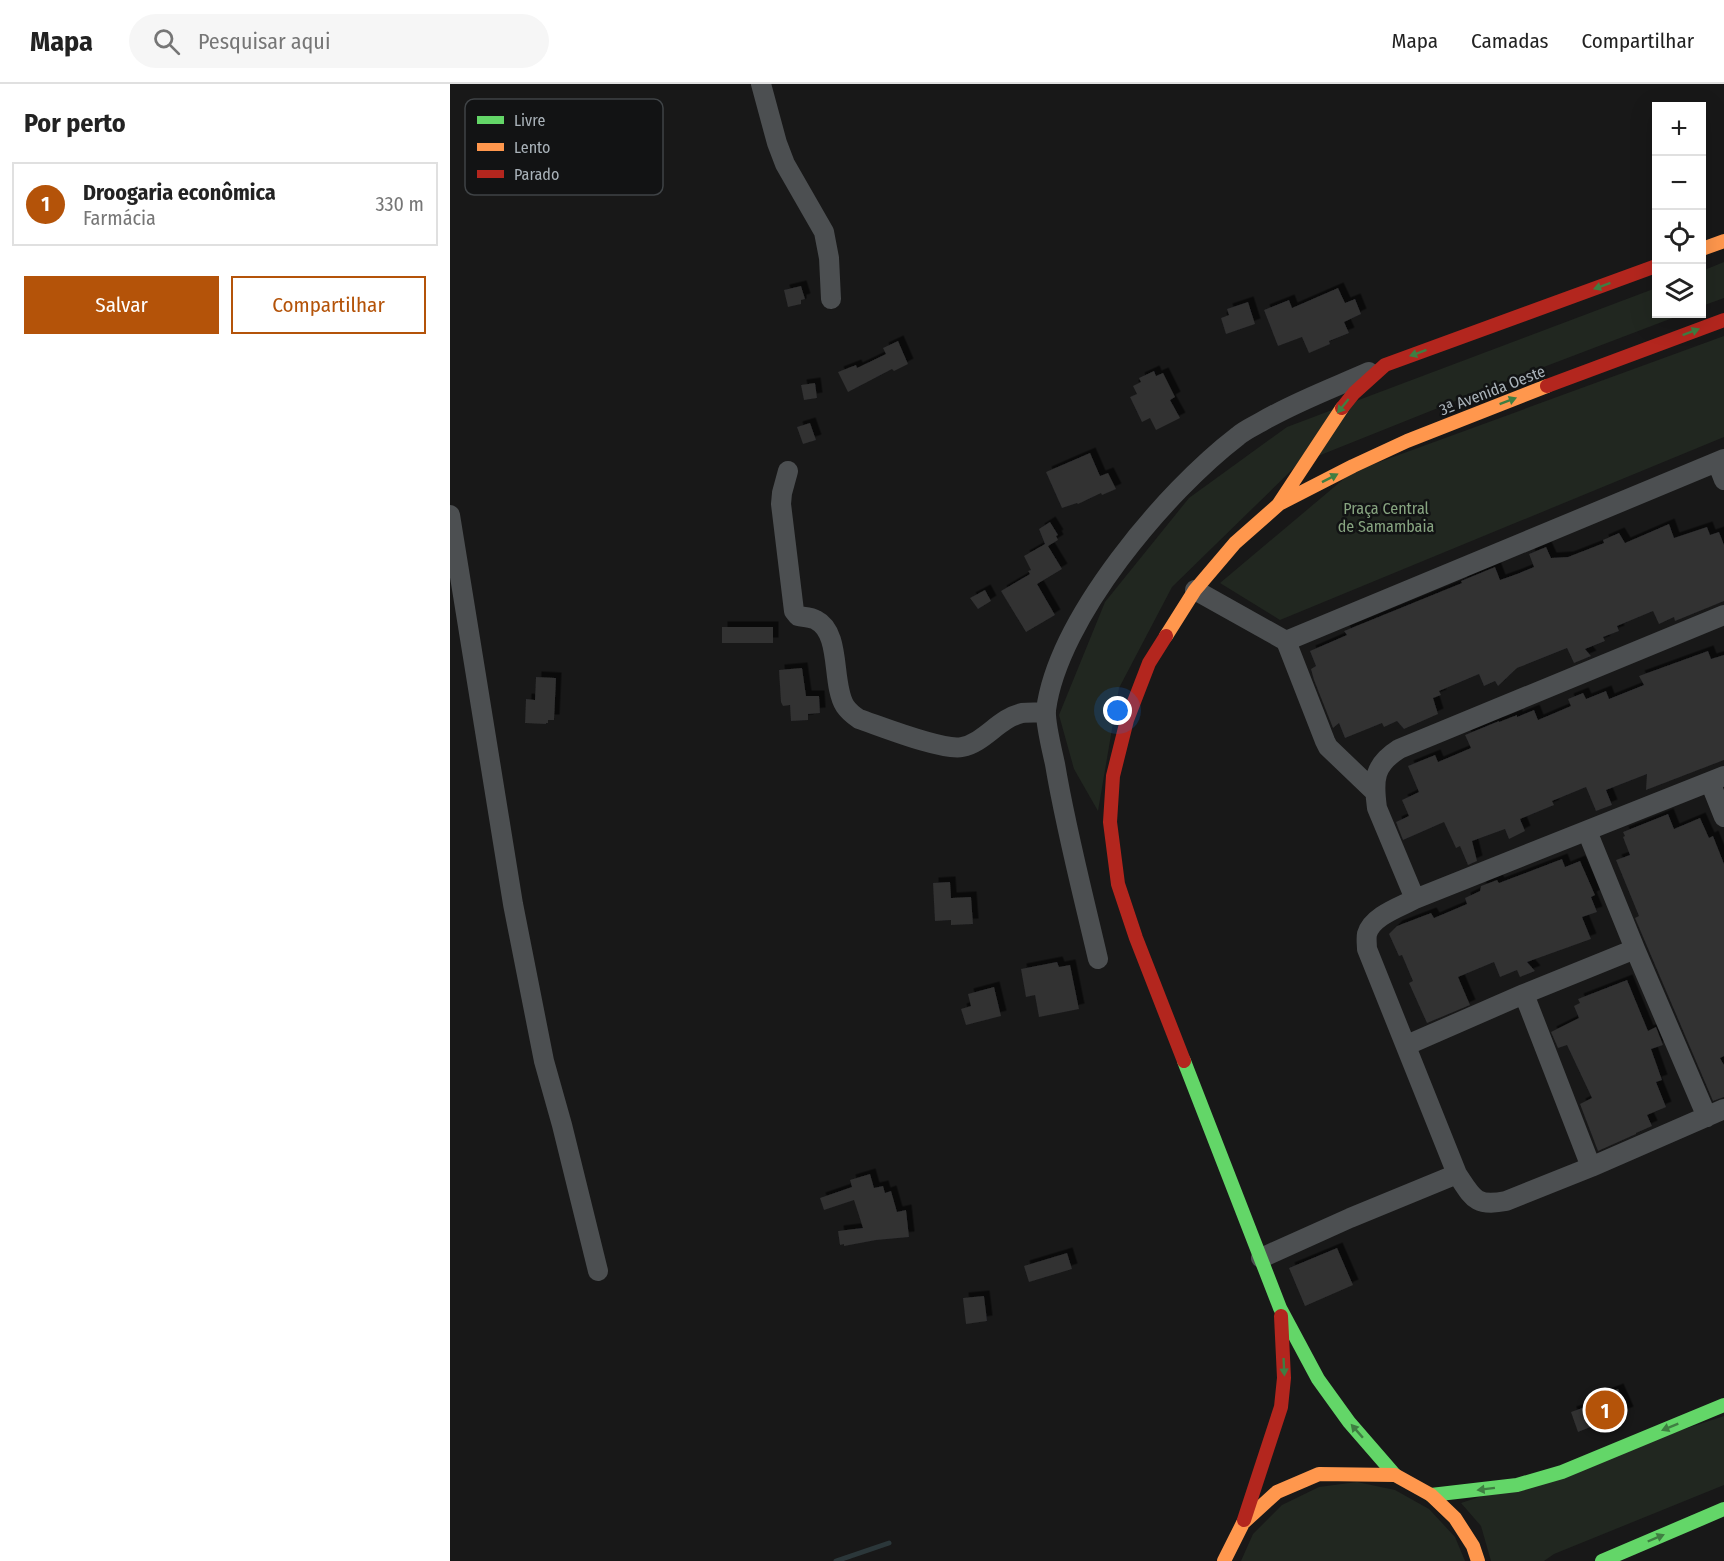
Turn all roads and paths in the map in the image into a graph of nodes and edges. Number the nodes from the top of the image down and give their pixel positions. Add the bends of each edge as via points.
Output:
1 (761, 84) edge
2 (1724, 241) edge
3 (1706, 247) edge
4 (1652, 267) edge
5 (831, 299) dead end
6 (1724, 320) edge
7 (1385, 365) junction
8 (1722, 467) edge
9 (788, 471) dead end
10 (1278, 505) junction
11 (450, 515) edge
12 (1195, 590) junction
13 (1724, 615) edge
14 (1286, 641) junction
15 (1046, 712) junction
16 (1717, 779) edge
17 (1375, 792) junction
18 (1724, 817) edge
19 (1587, 831) junction
20 (1415, 899) junction
21 (1635, 949) junction
22 (1098, 959) dead end
23 (1524, 994) junction
24 (1407, 1045) junction
25 (1715, 1113) edge
26 (1591, 1167) junction
27 (1457, 1174) junction
28 (1261, 1258) junction
29 (598, 1271) dead end
30 (1280, 1308) junction
31 (1724, 1405) edge
32 (1395, 1475) junction
33 (1431, 1496) junction
34 (1724, 1509) edge
35 (1243, 1523) junction
36 (1224, 1561) edge
37 (1478, 1561) edge
38 (1602, 1561) edge

1 - 5 street via 785,164 824,232
2 - 3 street
4 -> 7 street
10 -> 6 street, 3ª Avenida Oeste via 1407,441
7 -> 10 street via 1335,416
7 - 15 street via 1276,413 1239,435 1170,498 1128,548 1072,634 1055,675
8 - 14 street
9 - 15 street via 781,504 794,611 822,624 829,634 841,699 850,713 858,719 952,748 973,743 1022,713
10 - 12 street via 1235,543
11 - 29 street via 513,904 544,1061
12 - 14 street
12 - 28 street via 1149,663 1127,720 1113,776 1110,822 1118,884 1136,938
13 - 17 street via 1399,749 1380,765 1375,775
14 - 17 street via 1320,734 1328,747
15 - 22 street via 1064,813
16 - 18 street
16 - 19 street
17 - 20 street via 1377,807
19 - 20 street
19 - 21 street
20 - 24 street via 1382,916 1367,934 1367,950
21 - 23 street
21 - 25 street
23 - 24 street
23 - 26 street
24 - 27 street
25 - 26 street
26 - 27 street via 1506,1202 1491,1204 1472,1197
27 - 28 street
28 - 30 street
32 -> 30 street via 1324,1388
30 -> 35 street via 1284,1378 1281,1407
31 -> 33 street via 1562,1472 1517,1485
32 - 33 street
32 - 35 street via 1319,1474 1277,1492
33 - 37 street via 1455,1518
38 -> 34 street
35 - 36 street

